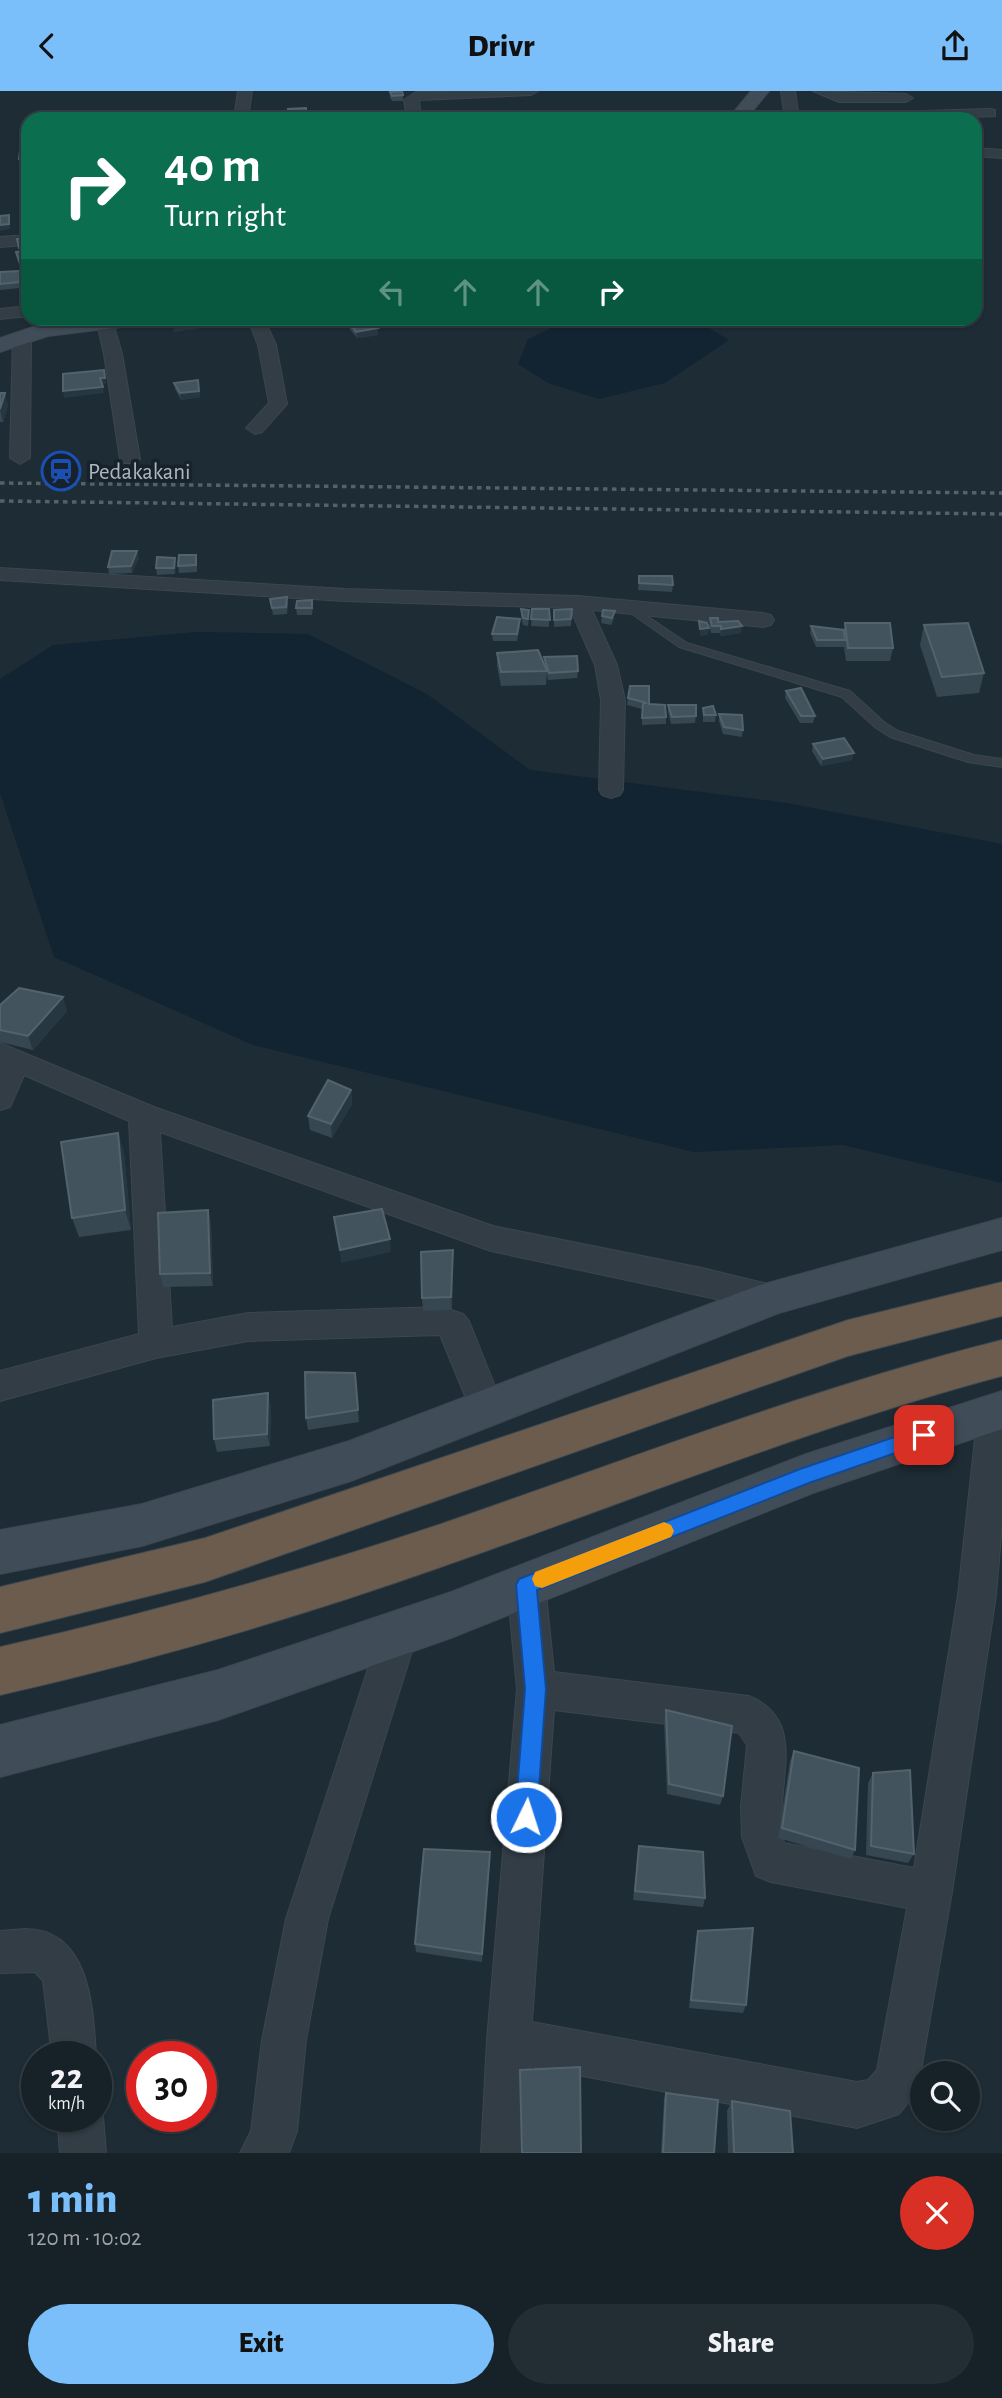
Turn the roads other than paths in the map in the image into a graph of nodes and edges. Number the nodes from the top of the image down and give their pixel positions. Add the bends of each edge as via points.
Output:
1 (245, 91) edge
2 (531, 91) edge
3 (760, 91) edge
4 (789, 91) edge
5 (820, 91) edge
6 (501, 92) edge
7 (441, 93) edge
8 (903, 94) edge
9 (486, 104) dead end
10 (242, 112) edge
11 (413, 112) edge
12 (421, 112) edge
13 (743, 112) edge
14 (791, 112) edge
15 (919, 112) edge
16 (982, 113) edge
17 (990, 113) dead end
18 (982, 153) edge
19 (1002, 154) edge
20 (21, 240) edge
21 (0, 242) edge
22 (21, 312) edge
23 (0, 314) edge
24 (50, 326) edge
25 (106, 326) edge
26 (259, 326) edge
27 (22, 337) junction
28 (0, 345) edge
29 (255, 428) dead end
30 (20, 458) dead end
31 (130, 459) dead end
32 (0, 574) edge
33 (578, 602) junction
34 (629, 607) junction
35 (763, 620) dead end
36 (1002, 763) edge
37 (611, 790) dead end
38 (8, 1056) edge
39 (0, 1099) edge
40 (144, 1115) junction
41 (1002, 1234) edge
42 (772, 1298) junction
43 (1002, 1299) edge
44 (156, 1344) junction
45 (1002, 1357) edge
46 (0, 1386) edge
47 (487, 1409) junction
48 (998, 1411) edge
49 (0, 1552) edge
50 (526, 1585) junction
51 (0, 1610) edge
52 (399, 1632) junction
53 (0, 1671) edge
54 (536, 1689) junction
55 (0, 1751) edge
56 (931, 1892) junction
57 (0, 1952) edge
58 (509, 2040) junction
59 (72, 2041) edge
60 (81, 2132) edge
61 (83, 2153) edge
62 (263, 2153) edge
63 (504, 2153) edge

1 - 10 street
2 - 6 street
3 - 13 main road
4 - 14 street
5 - 8 street via 839,98
6 - 7 street
7 - 11 street via 412,97
8 - 15 street
9 - 12 street
16 - 17 street
18 - 19 street
20 - 21 street
22 - 23 street
24 - 27 main road
25 - 31 street
26 - 29 street via 278,404
27 - 28 main road
27 - 30 street
32 - 33 street via 345,595
33 - 34 street
33 - 37 street via 606,665 613,700
34 - 35 street
34 - 36 lane via 683,645 846,694 894,734 972,759
38 - 39 street
38 - 40 street
40 - 42 street via 491,1238
40 - 44 street
41 - 42 main road
42 - 47 main road
43 - 51 highway via 848,1338 205,1560
44 - 46 street
44 - 47 street via 248,1327 442,1321 457,1331
45 - 53 highway via 877,1392 223,1616
47 - 49 main road via 351,1461 142,1525
48 - 50 main road via 806,1475
48 - 56 street via 977,1595
50 - 52 main road
50 - 54 street
52 - 55 main road via 219,1695
52 - 62 street via 307,1919 284,2040 274,2131
54 - 56 street via 749,1715 764,1731 767,1745 761,1835 771,1861
54 - 58 street
56 - 58 street via 898,2076 889,2094 877,2101 857,2105
57 - 59 street via 41,1951 60,1966
58 - 63 street
60 - 61 street

